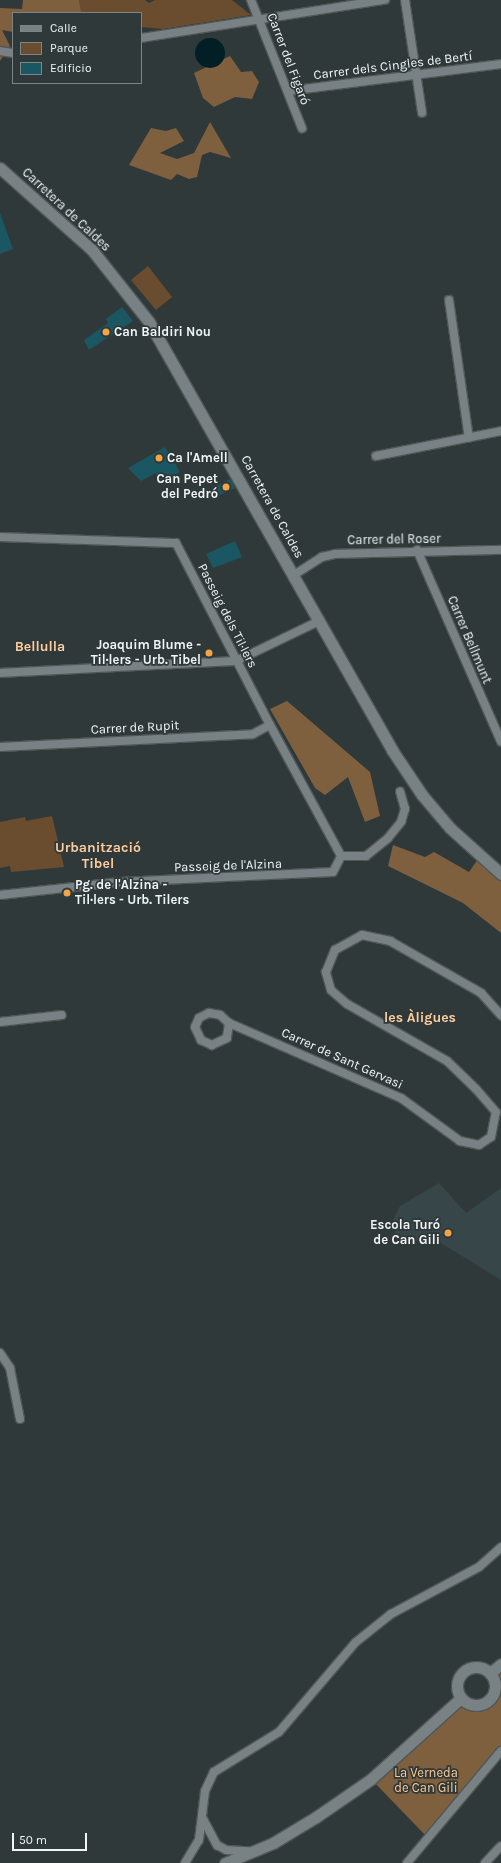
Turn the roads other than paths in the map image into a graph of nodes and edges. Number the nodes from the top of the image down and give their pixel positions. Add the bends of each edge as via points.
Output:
1 (251, 0) edge
2 (384, 0) edge
3 (405, 0) edge
4 (260, 19) junction
5 (142, 38) edge
6 (0, 51) edge
7 (12, 53) edge
8 (501, 64) edge
9 (416, 75) junction
10 (288, 91) junction
11 (422, 113) dead end
12 (302, 128) dead end
13 (0, 168) edge
14 (449, 300) dead end
15 (501, 432) edge
16 (470, 438) junction
17 (376, 456) dead end
18 (0, 537) edge
19 (417, 550) junction
20 (501, 550) edge
21 (294, 575) junction
22 (319, 620) junction
23 (236, 661) junction
24 (0, 672) edge
25 (270, 726) junction
26 (500, 741) edge
27 (0, 747) edge
28 (400, 792) dead end
29 (341, 856) junction
30 (501, 874) edge
31 (0, 895) edge
32 (62, 1015) dead end
33 (501, 1015) edge
34 (0, 1022) edge
35 (229, 1023) junction
36 (0, 1353) edge
37 (20, 1419) dead end
38 (501, 1547) edge
39 (501, 1664) edge
40 (490, 1673) junction
41 (462, 1698) junction
42 (501, 1751) edge
43 (203, 1818) junction
44 (501, 1846) edge
45 (255, 1850) junction
46 (186, 1863) edge
47 (225, 1863) edge
48 (406, 1863) edge
49 (485, 1863) edge

1 - 4 street, Carrer del Figaró
2 - 4 street
3 - 9 street
4 - 5 street
4 - 10 street, Carrer del Figaró
6 - 7 street
8 - 9 street, Carrer dels Cingles de Bertí
9 - 10 street, Carrer dels Cingles de Bertí
9 - 11 street
10 - 12 street, Carrer del Figaró
13 - 21 street, Carretera de Caldes via 92,250 149,322
14 - 16 street
15 - 16 street
16 - 17 street
18 - 23 street, Passeig dels Til·lers via 176,543
19 - 20 street, Carrer del Roser
19 - 21 street, Carrer del Roser via 335,554 322,557
19 - 26 street, Carrer Bellmunt
21 - 22 street, Carretera de Caldes
22 - 23 street
22 - 30 street, Carretera de Caldes via 392,750 422,795 450,828
23 - 24 street
23 - 25 street, Passeig dels Til·lers
25 - 27 street, Carrer de Rupit via 253,734
25 - 29 street, Passeig dels Til·lers
28 - 29 street via 405,809 401,822 388,838 366,856
29 - 31 street, Passeig de l'Alzina via 333,872 120,882
32 - 34 street
33 - 35 street, Carrer de Sant Gervasi via 481,994 390,941 362,935 335,950 326,972 331,990 347,1004 447,1061 476,1089 496,1112 491,1137 479,1145 460,1141 401,1098
35 - 35 street, Carrer de Sant Gervasi via 220,1015 209,1013 199,1018 195,1027 201,1040 212,1045 227,1038
36 - 37 street via 10,1368
38 - 43 street via 479,1567 391,1614 356,1642 279,1732 214,1772 205,1791
39 - 40 street
40 - 41 street via 476,1668 463,1673 457,1686
40 - 41 street via 494,1682 492,1697 477,1705 468,1704
41 - 45 street via 371,1779 316,1818
42 - 48 street
43 - 45 street via 217,1845 236,1852
43 - 46 street via 198,1840
44 - 49 street
45 - 47 street

